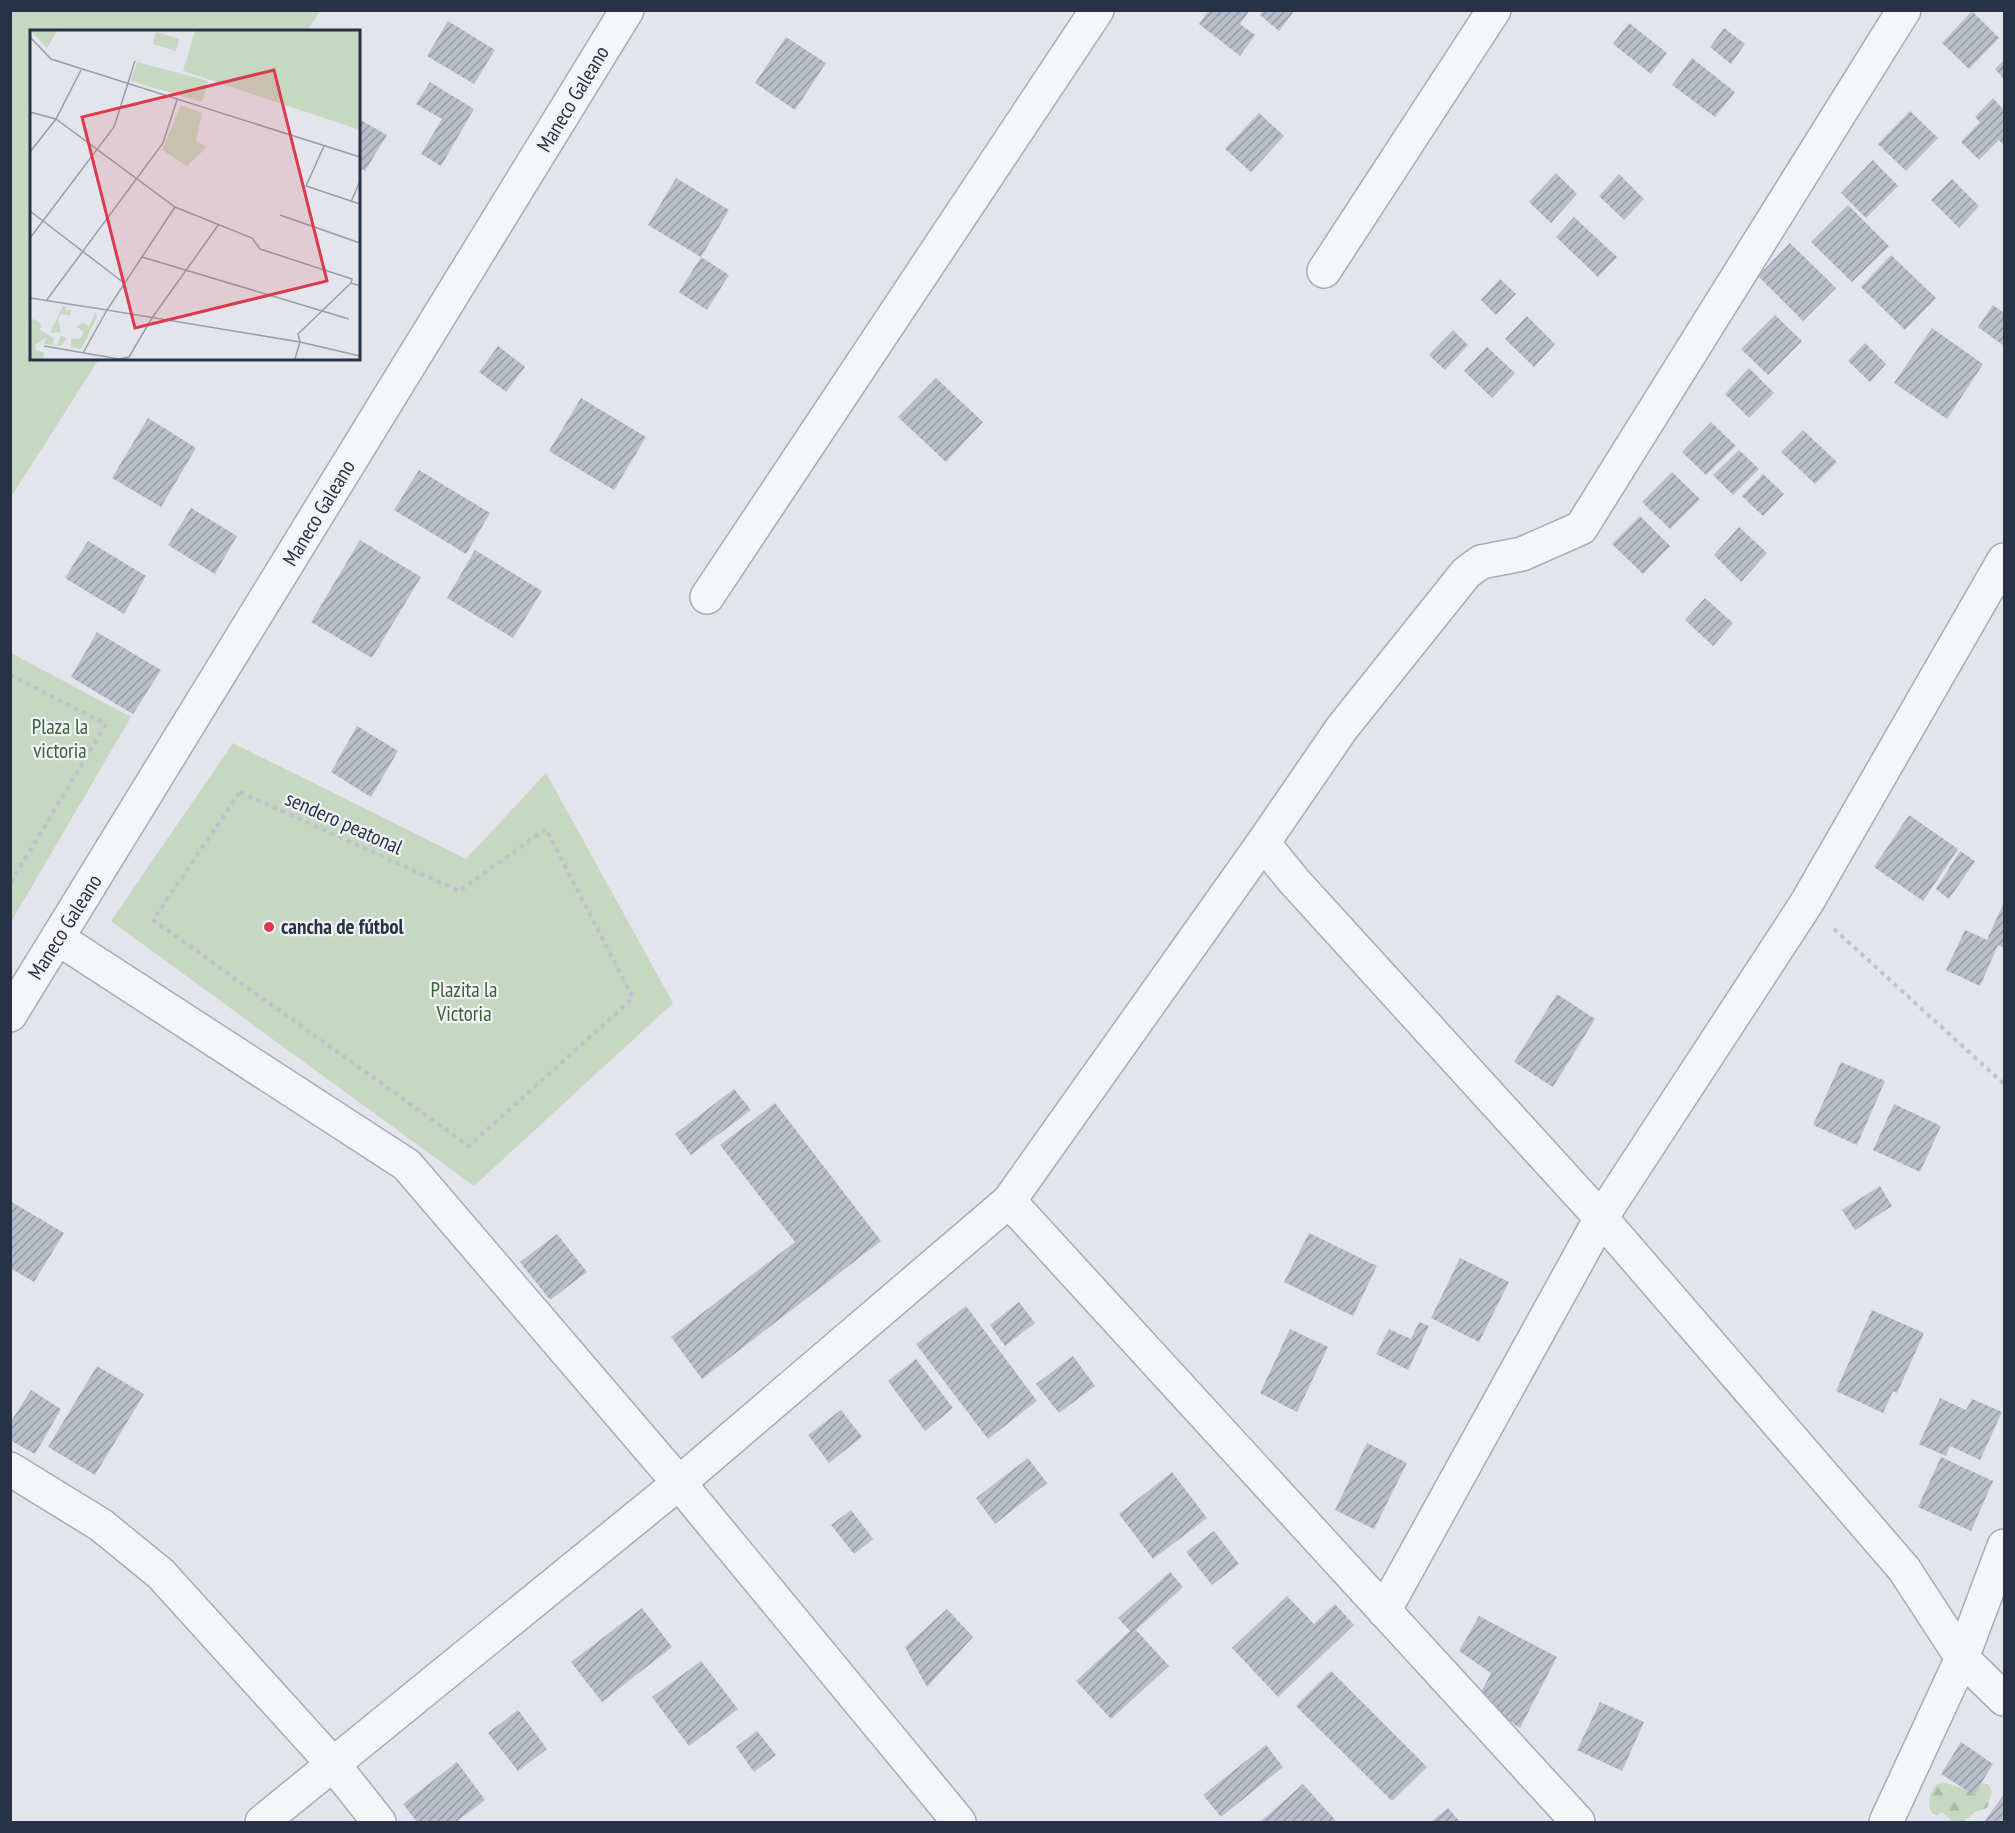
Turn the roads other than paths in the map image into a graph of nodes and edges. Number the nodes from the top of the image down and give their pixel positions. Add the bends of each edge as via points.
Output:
1 (627, 10) edge
2 (1097, 10) edge
3 (1494, 10) edge
4 (1904, 10) edge
5 (1324, 271) dead end
6 (2004, 560) edge
7 (707, 597) dead end
8 (1263, 843) junction
9 (59, 939) junction
10 (10, 1015) edge
11 (1008, 1202) junction
12 (1601, 1218) junction
13 (10, 1469) edge
14 (679, 1483) junction
15 (2004, 1546) edge
16 (1384, 1611) junction
17 (1962, 1658) junction
18 (2004, 1699) edge
19 (333, 1764) junction
20 (262, 1822) edge
21 (379, 1822) edge
22 (959, 1822) edge
23 (1578, 1822) edge
24 (1886, 1822) edge

1 - 9 street, Maneco Galeano
2 - 7 street
3 - 5 street
4 - 8 street via 1581,528 1522,554 1482,562 1466,573 1342,728
6 - 12 street via 1806,904
8 - 11 street
8 - 12 street
9 - 10 street, Maneco Galeano
9 - 14 street via 407,1165
11 - 14 street
11 - 16 street
12 - 16 street
12 - 17 street via 1904,1569
13 - 19 street via 101,1525 161,1574
14 - 19 street
14 - 22 street
15 - 17 street
16 - 23 street
17 - 18 street
17 - 24 street
19 - 20 street
19 - 21 street

